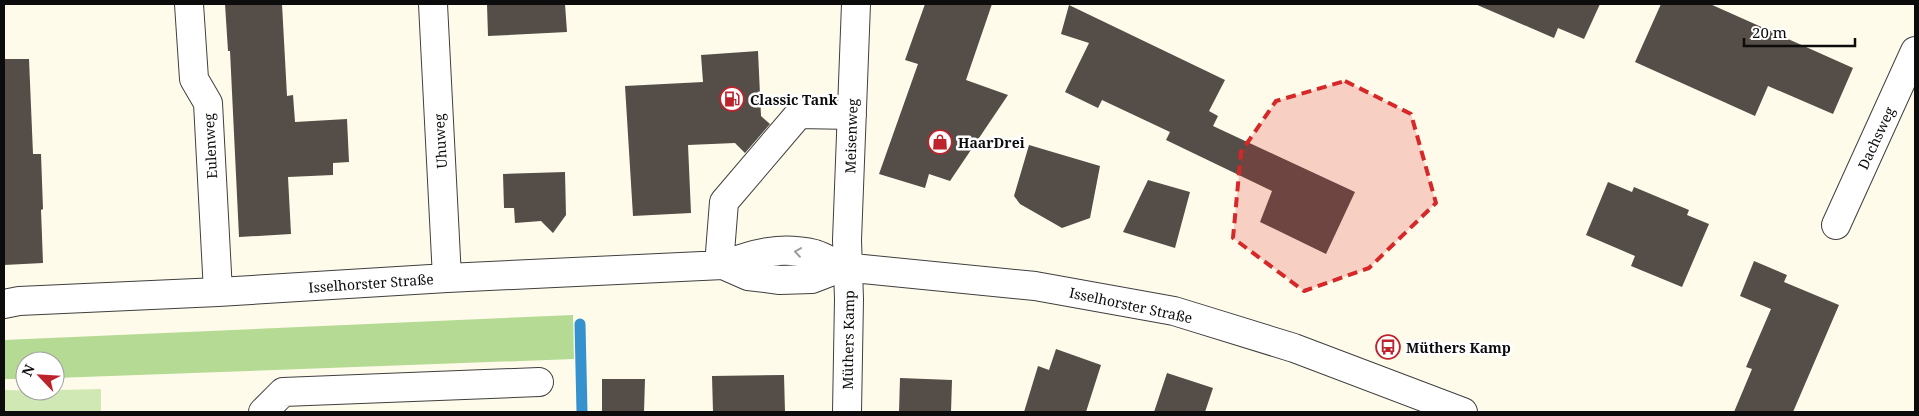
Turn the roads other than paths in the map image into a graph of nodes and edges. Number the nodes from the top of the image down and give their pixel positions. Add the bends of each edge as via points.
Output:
1 (189, 4) edge
2 (433, 4) edge
3 (856, 4) edge
4 (1915, 51) edge
5 (852, 115) junction
6 (1836, 225) dead end
7 (721, 265) junction
8 (846, 267) junction
9 (447, 278) junction
10 (218, 292) junction
11 (9, 301) edge
12 (539, 382) dead end
13 (263, 412) edge
14 (847, 412) edge
15 (1463, 412) edge

1 - 10 street, Eulenweg via 194,80 208,103
2 - 9 street, Uhuweg
3 - 5 street, Meisenweg
4 - 6 street, Dachsweg
5 - 7 street via 800,114 724,202
5 - 8 street, Meisenweg
7 - 8 street, Isselhorster Straße via 751,254 781,250 816,255
7 - 9 street, Isselhorster Straße
8 - 14 street, Müthers Kamp
8 - 15 street, Isselhorster Straße via 1035,286 1174,312 1294,348
9 - 10 street, Isselhorster Straße
10 - 11 street, Isselhorster Straße
12 - 13 street via 283,392

